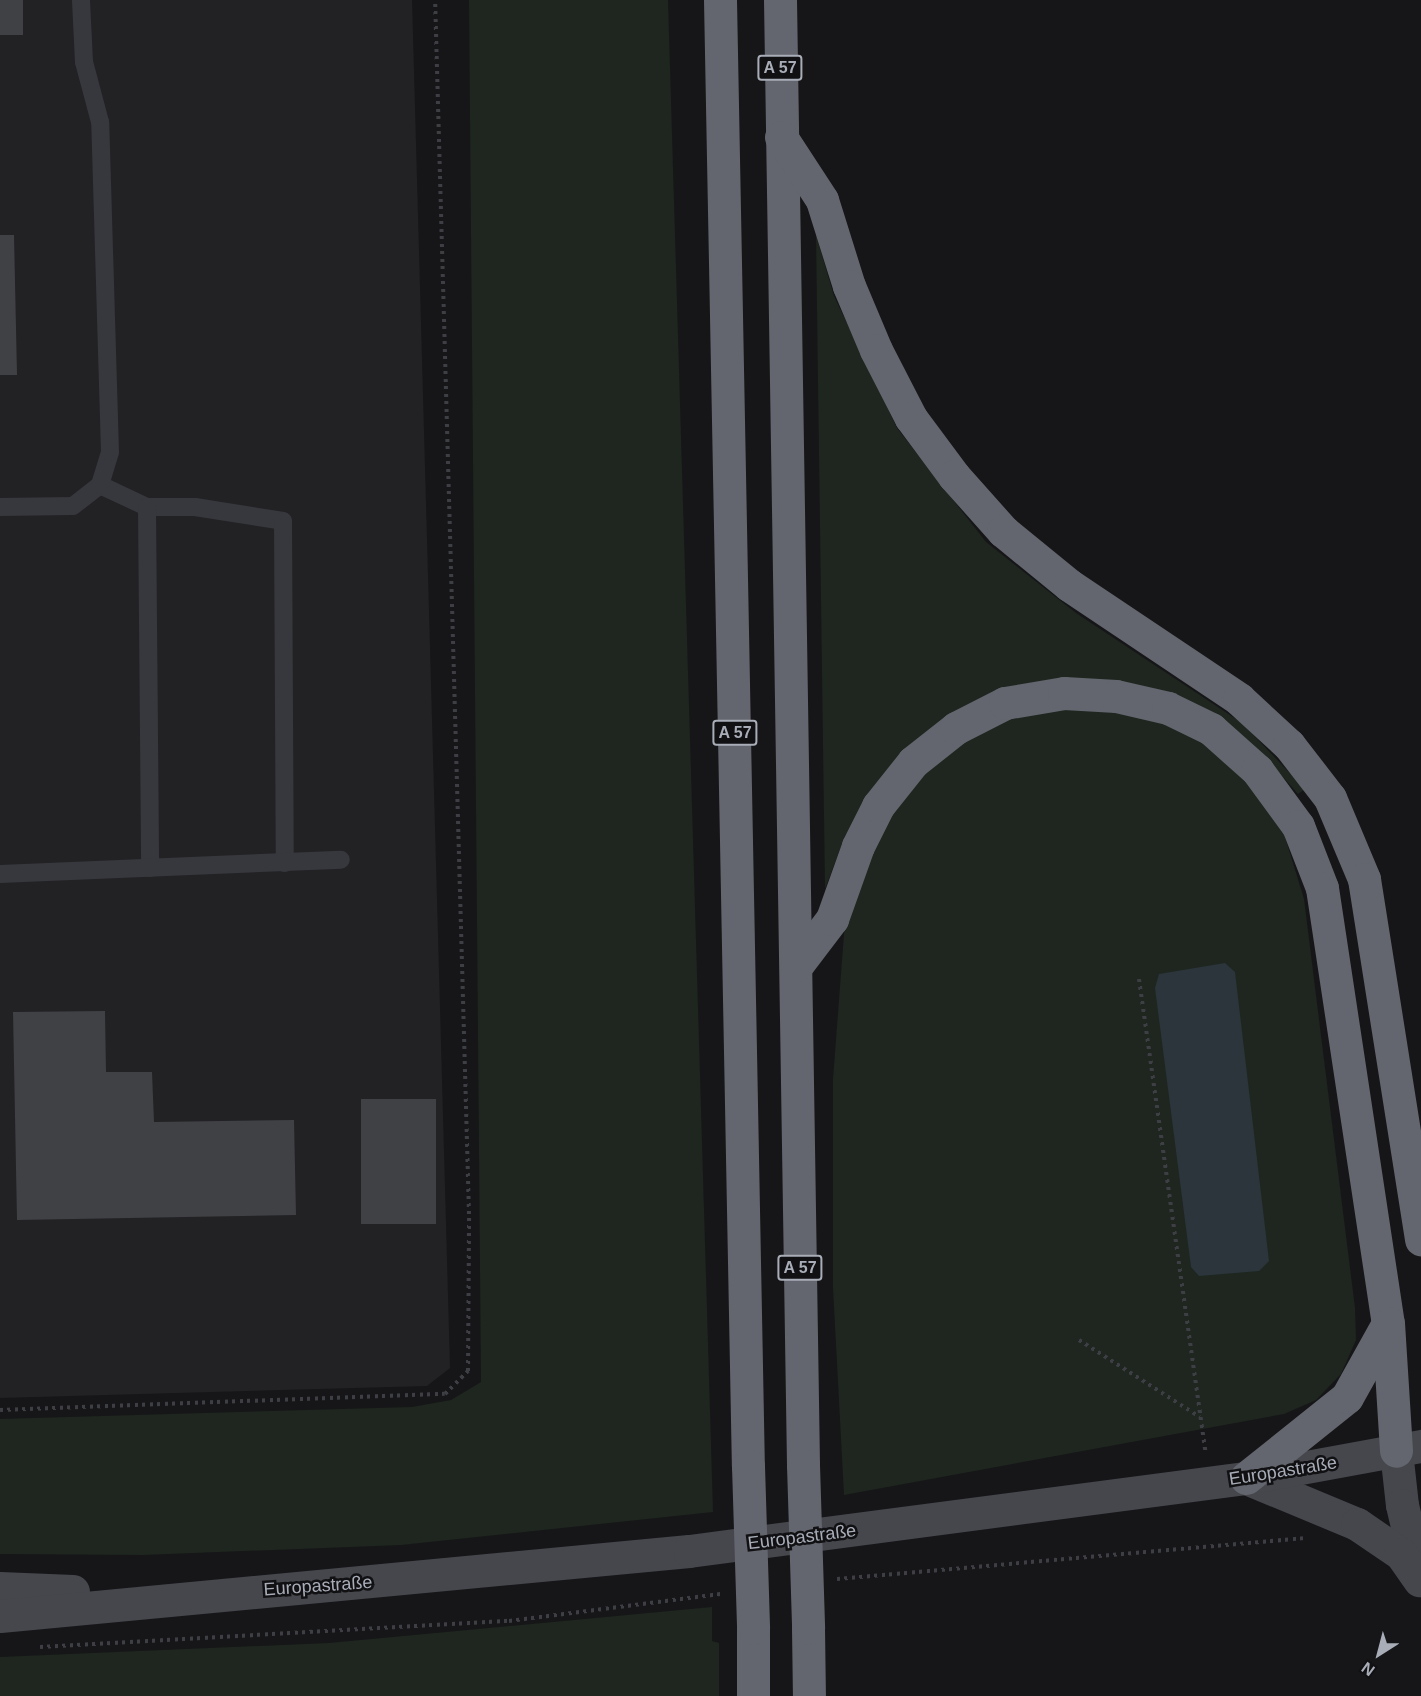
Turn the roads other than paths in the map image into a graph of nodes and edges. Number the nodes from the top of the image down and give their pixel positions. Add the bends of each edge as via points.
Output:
1 (81, 0) edge
2 (720, 0) edge
3 (780, 0) edge
4 (781, 137) junction
5 (100, 485) junction
6 (0, 507) edge
7 (147, 507) junction
8 (341, 860) dead end
9 (285, 863) junction
10 (150, 868) junction
11 (0, 874) edge
12 (797, 965) junction
13 (1421, 1240) edge
14 (1388, 1323) junction
15 (1409, 1448) edge
16 (1246, 1478) junction
17 (1420, 1582) edge
18 (0, 1588) edge
19 (178, 1596) junction
20 (0, 1616) edge
21 (753, 1696) edge
22 (809, 1696) edge

1 - 5 lane via 84,62 100,122 110,452
2 - 21 highway, A 57, bridge
3 - 4 highway, A 57
4 - 12 highway, A 57
4 - 13 highway via 822,200 849,286 891,379 911,418 954,476 1003,531 1069,585 1239,699 1289,745 1330,798 1364,879
5 - 6 lane via 73,506
5 - 7 lane
7 - 9 lane via 195,507 283,521
7 - 10 lane
8 - 9 lane
9 - 10 lane
10 - 11 lane
12 - 14 highway via 832,919 878,806 913,762 956,728 1005,703 1064,693 1116,696 1168,708 1211,729 1257,770 1298,826 1322,888
12 - 22 highway, A 57, bridge
14 - 15 highway
14 - 16 highway via 1347,1397
15 - 16 main road, Europastraße
15 - 17 main road via 1402,1505
16 - 17 main road via 1358,1524 1401,1554
16 - 19 main road, Europastraße via 519,1571
18 - 19 main road, Europastraße
19 - 20 main road, Europastraße

